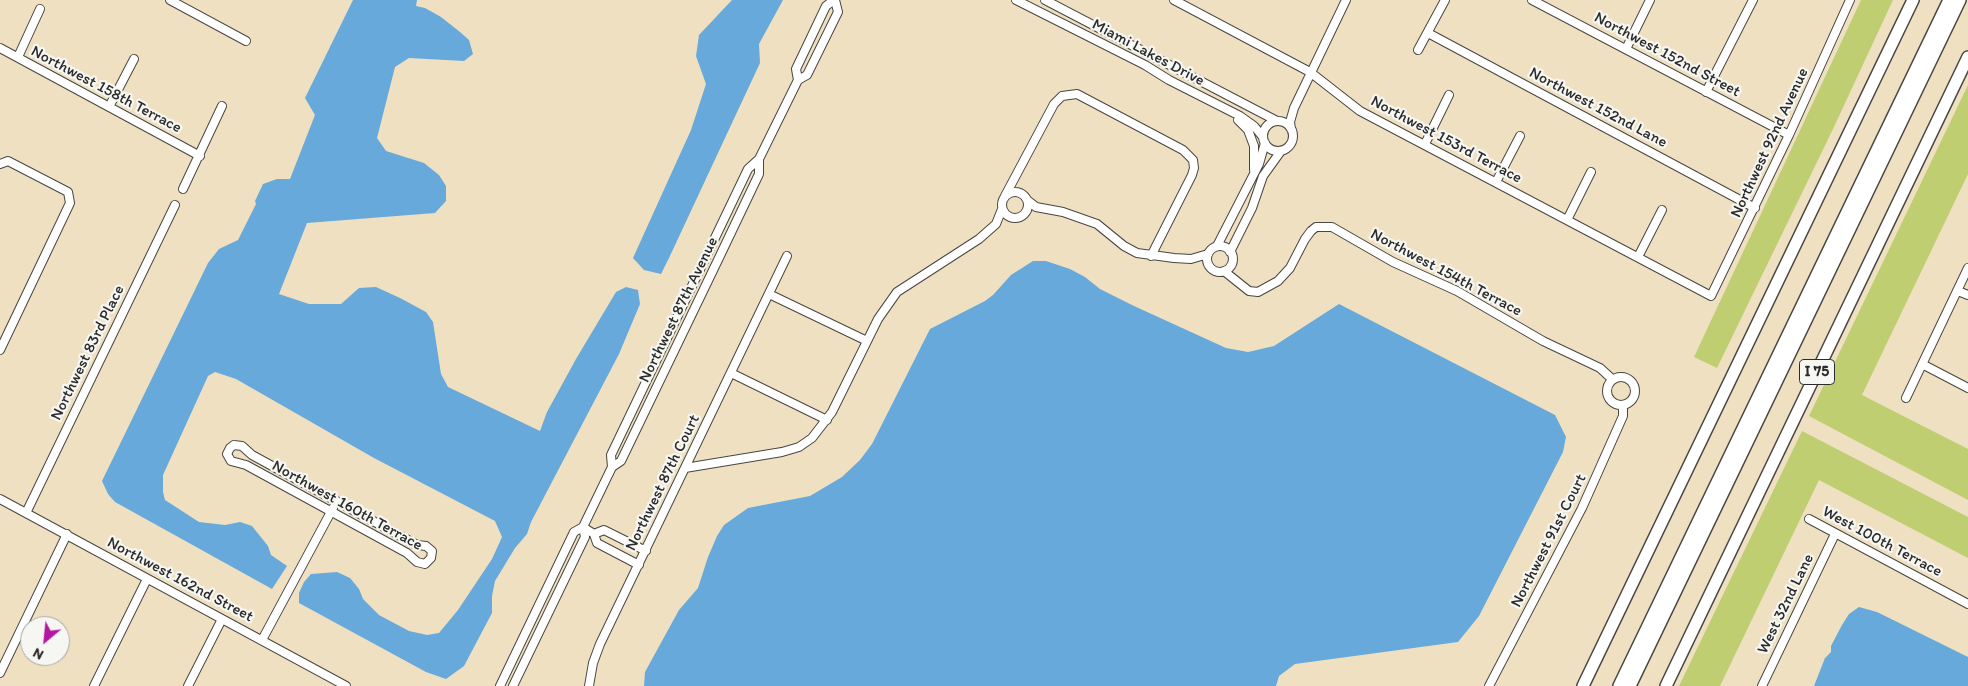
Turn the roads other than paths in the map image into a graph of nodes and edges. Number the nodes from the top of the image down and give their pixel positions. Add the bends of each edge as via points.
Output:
1 (170, 0) edge
2 (835, 0) edge
3 (1016, 0) edge
4 (1045, 0) edge
5 (1174, 0) edge
6 (1346, 0) edge
7 (1445, 0) edge
8 (1532, 0) edge
9 (1650, 0) edge
10 (1752, 0) edge
11 (1850, 0) edge
12 (1913, 0) edge
13 (1949, 0) edge
14 (1960, 0) edge
15 (1546, 3) edge
16 (40, 9) dead end
17 (1428, 33) junction
18 (246, 41) dead end
19 (0, 48) edge
20 (1626, 49) junction
21 (1418, 50) dead end
22 (1968, 57) edge
23 (18, 58) junction
24 (134, 59) dead end
25 (1310, 72) junction
26 (798, 80) junction
27 (1706, 92) junction
28 (1449, 94) dead end
29 (222, 106) dead end
30 (109, 107) junction
31 (1294, 108) junction
32 (1234, 114) junction
33 (1279, 122) junction
34 (1291, 129) junction
35 (1789, 135) junction
36 (1520, 136) dead end
37 (1264, 140) junction
38 (1425, 144) junction
39 (1281, 151) junction
40 (200, 156) junction
41 (759, 159) junction
42 (0, 164) edge
43 (1020, 169) junction
44 (1253, 172) junction
45 (1591, 172) dead end
46 (1496, 182) junction
47 (184, 189) dead end
48 (1021, 194) junction
49 (1005, 196) junction
50 (1027, 200) junction
51 (176, 205) dead end
52 (1002, 208) junction
53 (1043, 208) junction
54 (1755, 208) junction
55 (1662, 210) dead end
56 (1023, 216) junction
57 (1011, 218) junction
58 (1567, 220) junction
59 (996, 224) junction
60 (1217, 246) junction
61 (1230, 252) junction
62 (1208, 254) junction
63 (787, 256) dead end
64 (1151, 256) junction
65 (1638, 257) junction
66 (1191, 259) junction
67 (1232, 263) junction
68 (1208, 264) junction
69 (1968, 268) edge
70 (1224, 271) junction
71 (1237, 280) junction
72 (1958, 290) junction
73 (769, 294) junction
74 (1711, 296) joint
75 (1968, 296) edge
76 (867, 341) junction
77 (0, 350) edge
78 (1922, 364) junction
79 (731, 373) junction
80 (1612, 379) junction
81 (1968, 388) edge
82 (1906, 398) dead end
83 (1623, 405) junction
84 (828, 420) junction
85 (612, 467) junction
86 (685, 468) junction
87 (0, 499) edge
88 (336, 502) junction
89 (331, 512) junction
90 (26, 513) junction
91 (1809, 519) dead end
92 (583, 527) junction
93 (67, 534) junction
94 (594, 534) junction
95 (1835, 534) junction
96 (628, 542) junction
97 (646, 551) junction
98 (622, 556) junction
99 (639, 565) junction
100 (147, 579) junction
101 (1968, 604) edge
102 (222, 619) junction
103 (262, 640) junction
104 (0, 673) edge
105 (334, 683) edge
106 (94, 686) edge
107 (188, 686) edge
108 (346, 686) edge
109 (500, 686) edge
110 (513, 686) edge
111 (589, 686) edge
112 (1489, 686) edge
113 (1583, 686) edge
114 (1620, 686) edge
115 (1630, 686) edge
116 (1666, 686) edge
117 (1762, 686) edge

1 - 18 street
2 - 26 street, Northwest 87th Avenue via 826,6 796,69
2 - 26 street, Northwest 87th Avenue via 838,12 807,75
3 - 32 street, Miami Lakes Drive
4 - 33 street, Miami Lakes Drive
5 - 25 street, Northwest 153rd Terrace
6 - 25 street
7 - 17 street
8 - 15 street, Northwest 152nd Street
9 - 20 street
10 - 27 street
11 - 35 street, Northwest 92nd Avenue
12 - 113 highway
13 - 114 highway
14 - 115 highway
15 - 20 street, Northwest 152nd Street
16 - 23 street
17 - 21 street
17 - 54 street, Northwest 152nd Lane
19 - 23 street, Northwest 158th Terrace
20 - 27 street, Northwest 152nd Street
22 - 116 highway, I 75
23 - 30 street, Northwest 158th Terrace
24 - 30 street
25 - 31 street
25 - 38 street, Northwest 153rd Terrace via 1360,111
26 - 41 street, Northwest 87th Avenue
27 - 35 street, Northwest 152nd Street
28 - 38 street
29 - 40 street
30 - 40 street, Northwest 158th Terrace
31 - 33 street
31 - 34 street
32 - 37 street, Miami Lakes Drive via 1248,121
32 - 44 street via 1252,136
33 - 34 street
33 - 37 street via 1268,125 1263,133
34 - 39 street via 1292,143
35 - 54 street, Northwest 92nd Avenue
36 - 46 street
37 - 39 street via 1273,151
37 - 44 street via 1259,164
38 - 46 street, Northwest 153rd Terrace
39 - 61 street via 1263,176 1252,208
40 - 47 street
41 - 85 street, Northwest 87th Avenue via 748,169 615,446 611,455
41 - 85 street, Northwest 87th Avenue via 759,174 717,262 621,461
42 - 77 street via 8,161 68,192 70,203
43 - 48 street via 1018,183
43 - 49 street
43 - 64 street via 1054,104 1062,96 1077,94 1183,150 1193,160 1194,168
44 - 60 street
45 - 58 street
46 - 58 street, Northwest 153rd Terrace
48 - 49 street via 1013,192
48 - 50 street
49 - 52 street
50 - 53 street
50 - 56 street via 1028,209
51 - 90 street, Northwest 83rd Place
52 - 57 street
52 - 59 street
53 - 56 street
53 - 64 street via 1096,224 1131,250
54 - 74 street, Northwest 92nd Avenue
55 - 65 street
56 - 57 street
57 - 59 street
58 - 65 street, Northwest 153rd Terrace
59 - 76 street via 975,243 901,288
60 - 61 street
60 - 62 street
61 - 67 street
62 - 66 street
62 - 68 street
63 - 73 street, Northwest 87th Court
64 - 66 street
65 - 74 street, Northwest 153rd Terrace
66 - 68 street
67 - 70 street
67 - 71 street
68 - 70 street via 1214,270
69 - 72 street
70 - 71 street
71 - 80 street, Northwest 154th Terrace via 1245,288 1258,292 1278,281 1290,268 1305,239 1316,227 1338,229 1393,262 1471,299 1543,341 1600,368
72 - 75 street
72 - 78 street
73 - 76 street
73 - 79 street, Northwest 87th Court
76 - 84 street
78 - 81 street
78 - 82 street
79 - 84 street
79 - 86 street, Northwest 87th Court
80 - 83 street via 1607,387 1608,396 1614,403
80 - 83 street via 1626,377 1633,383 1634,396
83 - 112 street, Northwest 91st Court via 1623,416 1582,508
84 - 86 street via 817,434 791,450
85 - 92 street, Northwest 87th Avenue
86 - 97 street, Northwest 87th Court
87 - 90 street, Northwest 162nd Street
88 - 89 street
88 - 89 street, Northwest 160th Terrace via 417,545 426,546 432,551 432,558 424,564 417,562 407,553
88 - 89 street, Northwest 160th Terrace via 252,455 242,446 230,448 227,454 231,461 246,465
89 - 103 street
90 - 93 street, Northwest 162nd Street
91 - 95 street, West 100th Terrace
92 - 94 street
92 - 109 street, Northwest 87th Avenue via 574,532
92 - 110 street, Northwest 87th Avenue via 585,537
93 - 100 street, Northwest 162nd Street
93 - 104 street
94 - 96 street via 604,530
94 - 98 street via 597,544
95 - 101 street, West 100th Terrace
95 - 117 street, West 32nd Lane
96 - 97 street
96 - 98 street
97 - 99 street, Northwest 87th Court
98 - 99 street
99 - 111 street, Northwest 87th Court via 600,644
100 - 102 street, Northwest 162nd Street
100 - 106 street
102 - 103 street, Northwest 162nd Street
102 - 107 street
103 - 105 street, Northwest 162nd Street
105 - 108 street, Northwest 162nd Street

